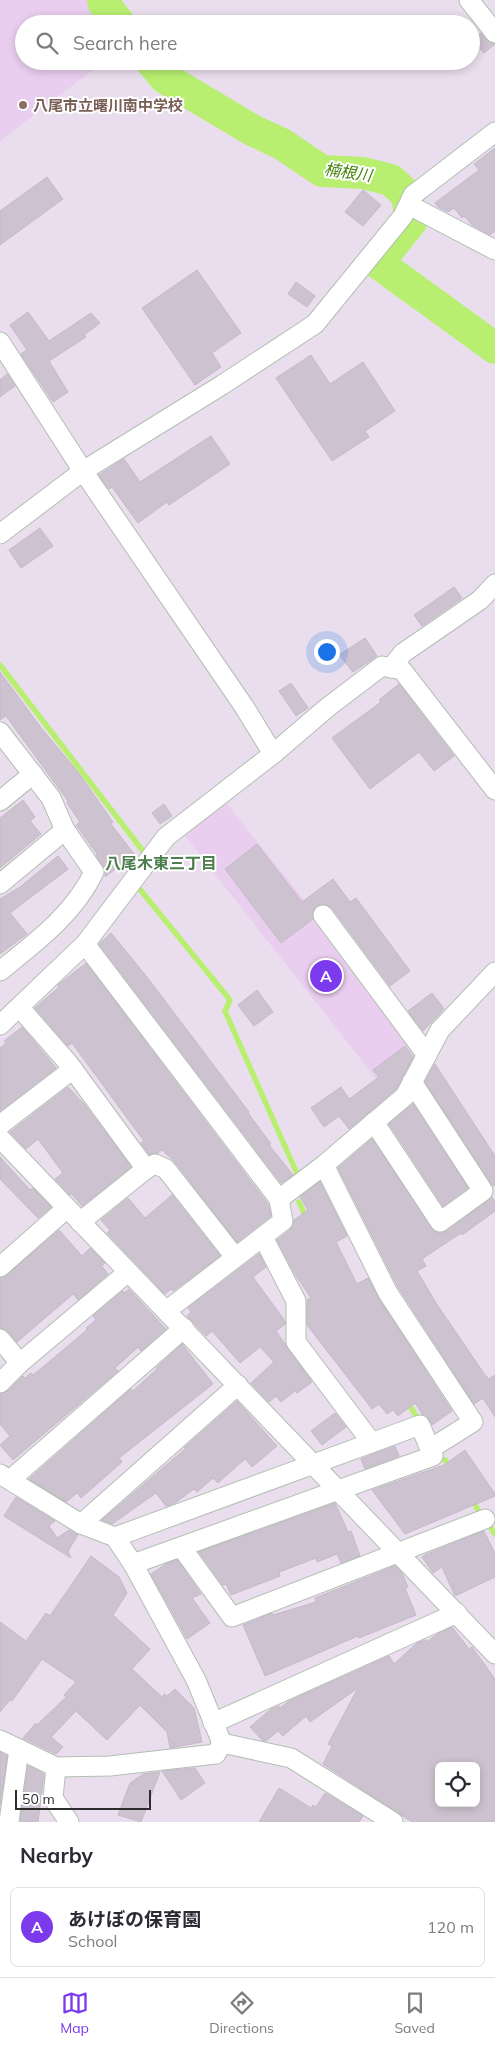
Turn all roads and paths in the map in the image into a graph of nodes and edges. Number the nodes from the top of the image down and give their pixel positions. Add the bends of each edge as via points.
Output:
1 (469, 0) edge
2 (495, 32) edge
3 (495, 132) edge
4 (409, 205) junction
5 (495, 250) edge
6 (0, 342) edge
7 (7, 367) edge
8 (83, 471) junction
9 (0, 534) edge
10 (495, 584) edge
11 (391, 668) junction
12 (0, 732) edge
13 (273, 754) junction
14 (33, 774) junction
15 (495, 790) edge
16 (0, 801) edge
17 (65, 830) junction
18 (0, 884) edge
19 (323, 915) dead end
20 (85, 944) junction
21 (0, 971) edge
22 (495, 972) edge
23 (20, 1008) junction
24 (0, 1025) edge
25 (427, 1055) junction
26 (73, 1069) junction
27 (412, 1082) junction
28 (374, 1122) junction
29 (0, 1125) edge
30 (3, 1145) edge
31 (324, 1165) junction
32 (146, 1169) junction
33 (280, 1199) junction
34 (74, 1215) junction
35 (263, 1237) junction
36 (235, 1257) junction
37 (0, 1267) edge
38 (128, 1272) junction
39 (166, 1311) junction
40 (184, 1328) junction
41 (0, 1339) edge
42 (20, 1363) junction
43 (0, 1383) edge
44 (238, 1385) junction
45 (372, 1443) junction
46 (430, 1449) junction
47 (314, 1464) junction
48 (5, 1477) edge
49 (339, 1490) junction
50 (220, 1498) junction
51 (485, 1519) dead end
52 (80, 1524) junction
53 (232, 1529) junction
54 (115, 1537) junction
55 (182, 1548) junction
56 (399, 1553) junction
57 (133, 1564) junction
58 (457, 1613) junction
59 (495, 1654) edge
60 (213, 1723) junction
61 (0, 1740) edge
62 (222, 1743) junction
63 (20, 1749) junction
64 (56, 1767) junction
65 (385, 1820) edge
66 (8, 1822) edge
67 (69, 1822) edge

1 - 2 street
3 - 4 street via 413,195
4 - 5 street
4 - 8 street via 315,324
6 - 7 street
7 - 8 street
8 - 9 street
8 - 13 street
10 - 11 street via 480,600 403,653
11 - 13 street via 382,666
11 - 15 street via 402,670
12 - 14 street
13 - 20 street via 166,836
14 - 16 street
14 - 17 street via 51,798
17 - 18 street
17 - 21 street via 94,872 86,888 52,928
19 - 25 street
20 - 23 street
20 - 33 street
22 - 25 street via 440,1030
23 - 24 street
23 - 26 street
25 - 27 street
26 - 29 street
26 - 32 street
27 - 28 street via 405,1096
27 - 28 street via 483,1191 440,1222
28 - 31 street
30 - 34 street
31 - 33 street
31 - 46 street via 388,1293 473,1422
32 - 34 street
32 - 36 street via 155,1164 166,1169
33 - 35 street via 283,1221
34 - 37 street
34 - 38 street
35 - 36 street
35 - 45 street via 296,1301 296,1342
36 - 39 street
38 - 39 street
38 - 42 street
39 - 40 street
40 - 44 street
40 - 48 street
41 - 42 street
42 - 43 street
44 - 47 street
44 - 52 street
45 - 46 street via 420,1425
45 - 47 street
46 - 49 street via 433,1456
47 - 49 street
47 - 50 street
48 - 52 street
49 - 53 street
49 - 56 street
50 - 53 street
50 - 54 street
51 - 56 street
52 - 54 street
53 - 55 street
54 - 57 street
55 - 56 street via 232,1617
55 - 57 street
56 - 58 street
57 - 60 street via 196,1680
58 - 59 street
58 - 60 street
60 - 62 street
61 - 63 street
62 - 64 street via 216,1754 110,1766
62 - 65 street via 291,1758
63 - 64 street
63 - 66 street
64 - 67 street via 53,1798

